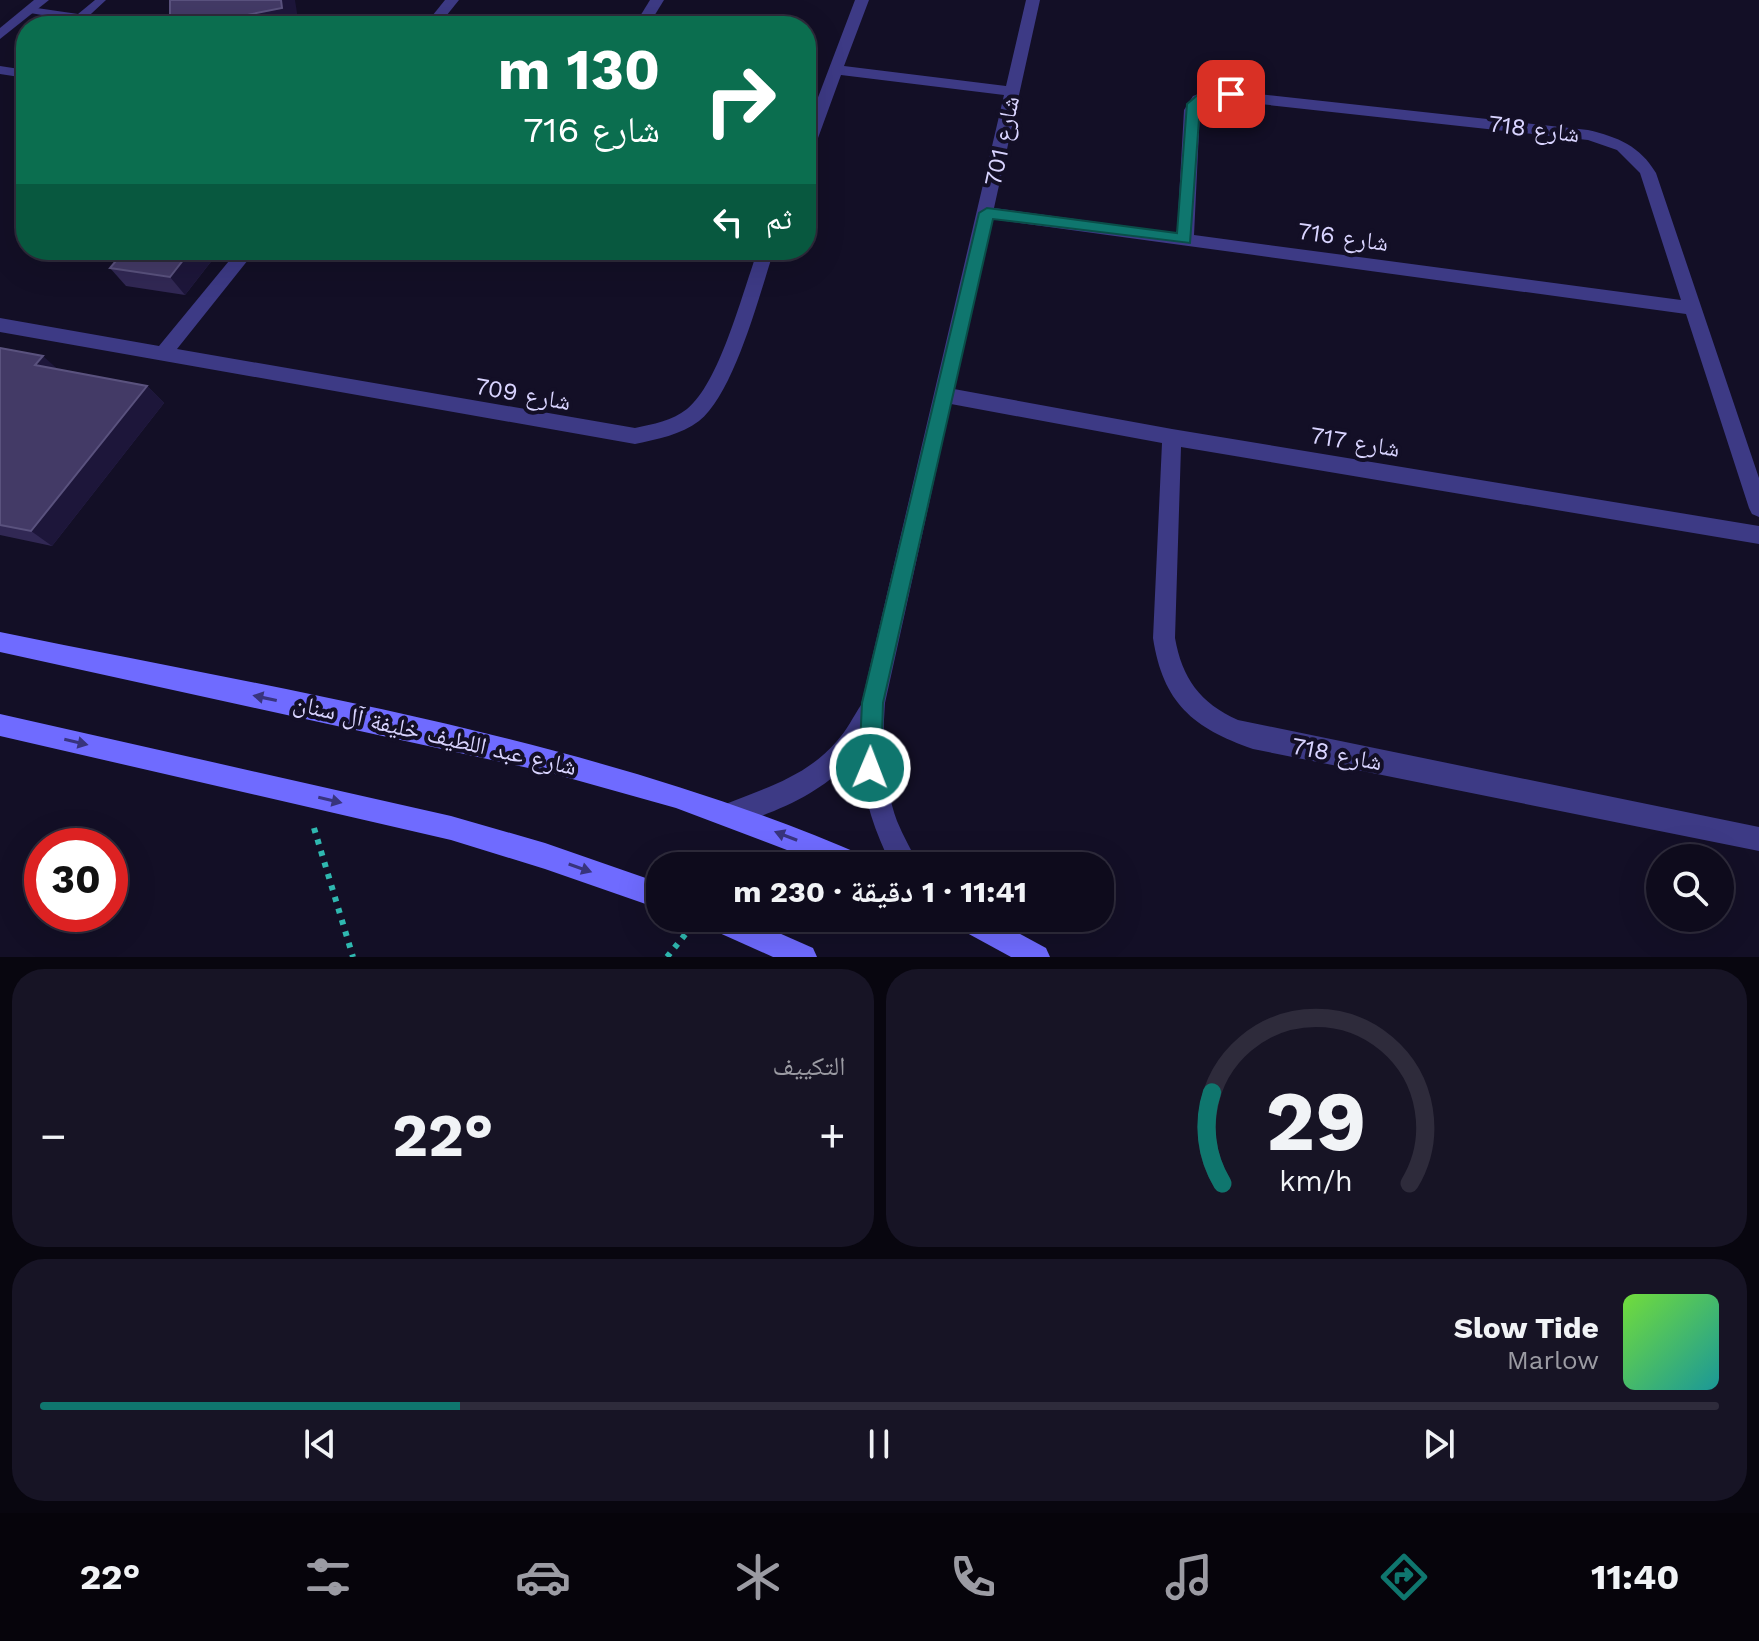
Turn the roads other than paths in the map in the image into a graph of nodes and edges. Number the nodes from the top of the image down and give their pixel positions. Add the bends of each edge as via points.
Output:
1 (42, 0) edge
2 (101, 0) edge
3 (452, 0) edge
4 (862, 0) edge
5 (1033, 0) edge
6 (30, 10) junction
7 (23, 16) edge
8 (53, 16) edge
9 (83, 16) edge
10 (439, 16) edge
11 (16, 22) edge
12 (0, 35) edge
13 (837, 70) junction
14 (1012, 91) junction
15 (816, 124) edge
16 (987, 213) junction
17 (1185, 239) junction
18 (240, 260) edge
19 (762, 260) edge
20 (1692, 308) junction
21 (0, 325) edge
22 (163, 354) junction
23 (944, 395) junction
24 (1172, 437) junction
25 (1759, 508) edge
26 (1759, 535) edge
27 (0, 642) edge
28 (873, 703) junction
29 (0, 725) edge
30 (732, 814) junction
31 (1759, 839) edge
32 (824, 852) edge
33 (898, 852) edge
34 (646, 891) edge
35 (729, 932) edge
36 (991, 932) edge
37 (804, 957) edge
38 (1037, 957) edge

1 - 6 street
2 - 9 lane
3 - 10 street
4 - 13 street
5 - 14 street, شارع 701
6 - 7 street
6 - 8 lane
11 - 12 street
13 - 14 street
13 - 15 street
14 - 16 street, شارع 701
16 - 17 street, شارع 716
16 - 23 street, شارع 701
17 - 20 street, شارع 716
17 - 20 street, شارع 718 via 1192,110 1205,96 1222,93 1588,135 1615,142 1644,165
18 - 22 street
19 - 22 street, شارع 709 via 715,387 698,411 669,429 635,436
20 - 25 street, شارع 718
21 - 22 street, شارع 709
23 - 24 street, شارع 717
23 - 28 street, شارع 701
24 - 26 street, شارع 717
24 - 31 street, شارع 718 via 1166,659 1174,681 1207,718 1253,737
30 -> 27 street, شارع عبد اللطيف خليفة آل سنان via 537,756
28 - 30 street, شارع 701 via 864,724 829,765 784,796
28 - 33 street, شارع 701 via 870,768 876,801
29 -> 34 street via 451,828
32 -> 30 street, شارع عبد اللطيف خليفة آل سنان
35 - 37 street
36 - 38 street

